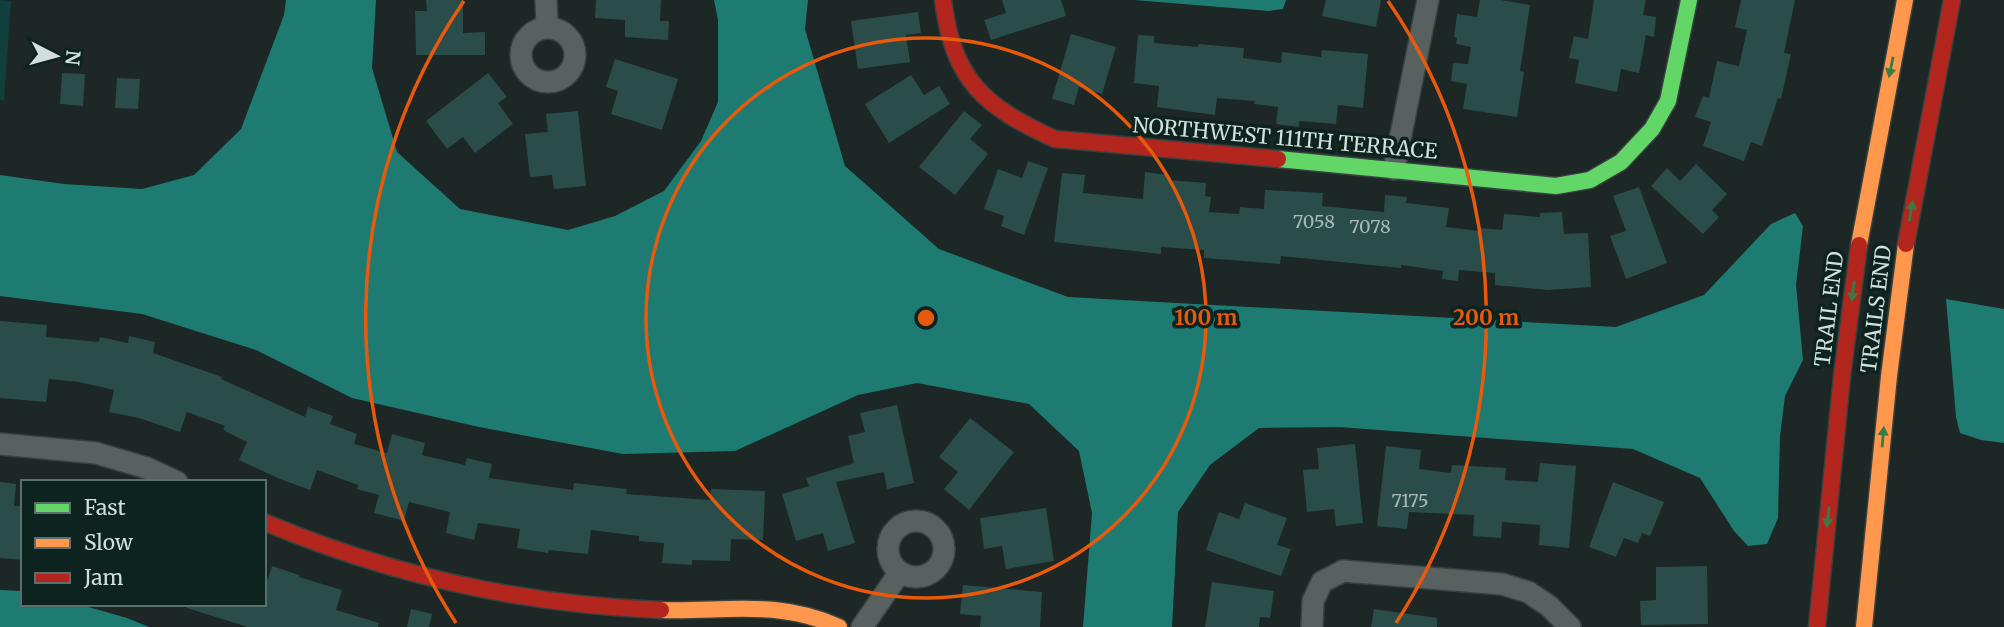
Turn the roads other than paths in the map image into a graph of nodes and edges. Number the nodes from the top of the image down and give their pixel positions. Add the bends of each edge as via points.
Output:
1 (547, 0) edge
2 (943, 0) edge
3 (1428, 0) edge
4 (1689, 0) edge
5 (1905, 0) edge
6 (1952, 0) edge
7 (547, 27) dead end
8 (1394, 169) junction
9 (0, 444) edge
10 (173, 480) edge
11 (266, 523) edge
12 (900, 572) dead end
13 (1568, 625) edge
14 (839, 627) edge
15 (862, 627) edge
16 (1312, 627) edge
17 (1816, 627) edge
18 (1864, 627) edge

1 - 7 street
2 - 8 street, NORTHWEST 111TH TERRACE via 945,28 963,73 991,104 1020,125 1055,139
3 - 8 street
4 - 8 street, NORTHWEST 111TH TERRACE via 1668,101 1652,129 1621,162 1590,180 1556,186
5 -> 17 street, TRAIL END via 1861,228
18 -> 6 street, TRAILS END via 1907,234
9 - 10 street via 96,453
11 - 14 street via 385,567 478,590 668,610 794,610
12 - 15 street
13 - 16 street via 1528,592 1502,584 1343,571 1322,582 1313,601

